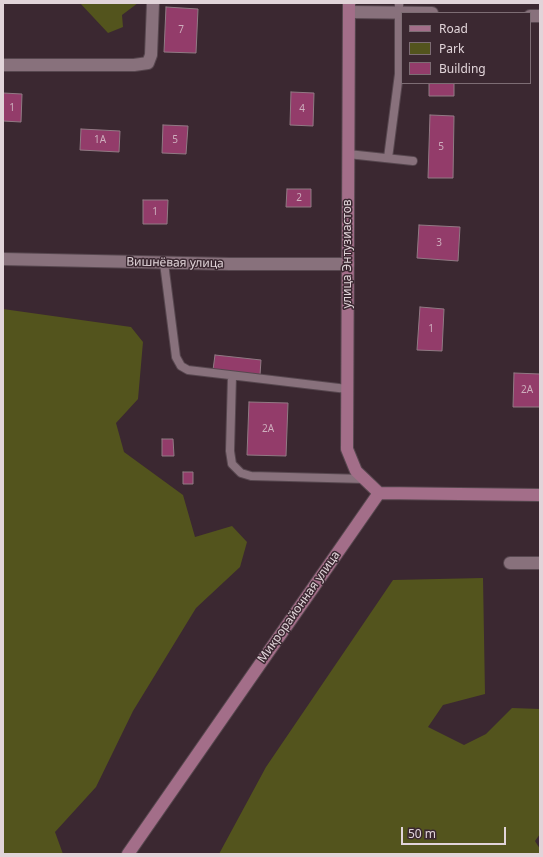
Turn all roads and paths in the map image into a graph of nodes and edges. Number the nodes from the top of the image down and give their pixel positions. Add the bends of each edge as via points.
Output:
1 (152, 3) edge
2 (349, 7) edge
3 (399, 8) edge
4 (425, 12) edge
5 (3, 66) edge
6 (348, 154) junction
7 (388, 158) junction
8 (413, 161) dead end
9 (3, 259) edge
10 (164, 263) junction
11 (348, 264) junction
12 (232, 376) junction
13 (347, 389) junction
14 (365, 479) junction
15 (379, 493) junction
16 (540, 495) edge
17 (510, 563) dead end
18 (540, 563) edge
19 (128, 854) edge

1 - 5 street via 151,55 148,63
2 - 3 street
2 - 6 street, улица Энтузиастов
3 - 4 street
3 - 7 lane via 399,74
6 - 7 lane
6 - 11 street, улица Энтузиастов
7 - 8 lane
9 - 10 street, Вишнёвая улица
10 - 11 street, Вишнёвая улица
10 - 12 lane via 176,357 181,366 188,370
11 - 13 street, улица Энтузиастов
12 - 13 lane
12 - 14 lane via 230,451 232,464 241,473 251,476
13 - 14 street, улица Энтузиастов via 347,449 356,471
14 - 15 street, улица Энтузиастов
15 - 16 street
15 - 19 street, Микрорайонная улица
17 - 18 street

